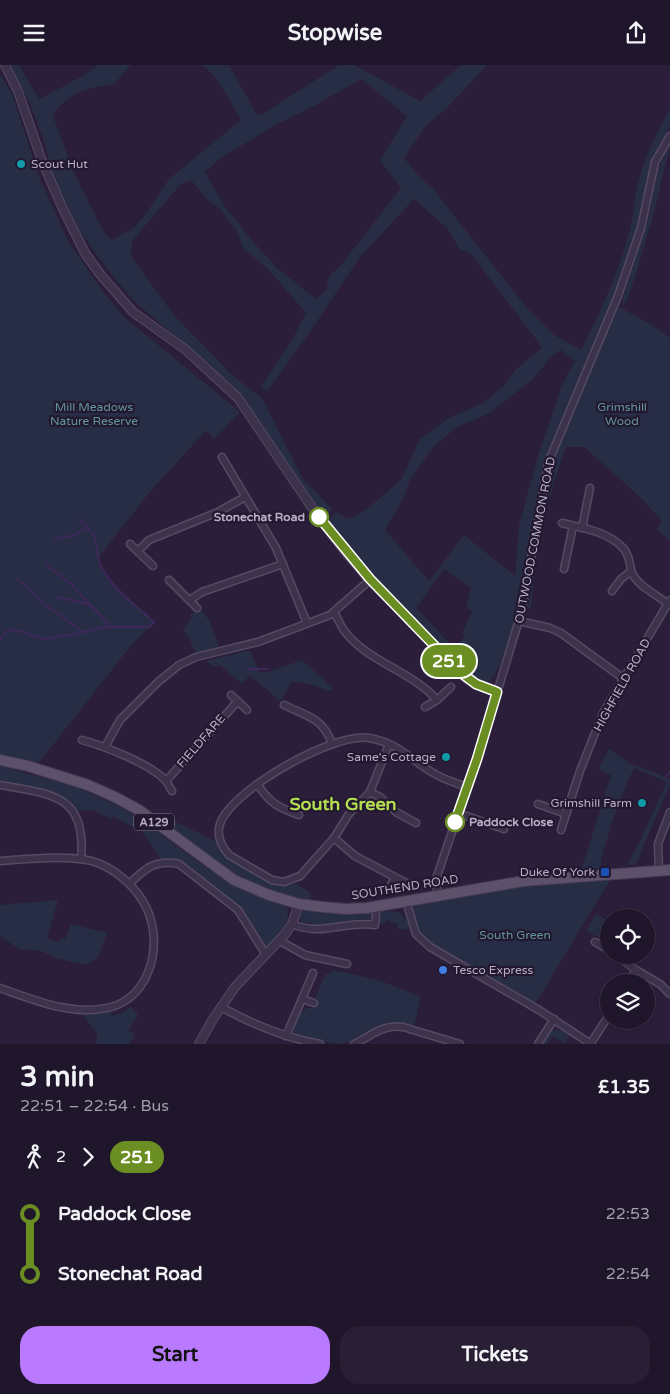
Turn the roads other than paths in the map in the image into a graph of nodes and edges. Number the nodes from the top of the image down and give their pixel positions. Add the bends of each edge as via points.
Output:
1 (6, 65) edge
2 (670, 136) edge
3 (222, 457) dead end
4 (590, 489) dead end
5 (245, 497) junction
6 (562, 523) dead end
7 (573, 526) junction
8 (582, 527) junction
9 (130, 544) dead end
10 (138, 551) junction
11 (283, 565) junction
12 (153, 566) dead end
13 (564, 569) dead end
14 (632, 571) junction
15 (370, 579) junction
16 (169, 580) dead end
17 (612, 591) dead end
18 (190, 600) junction
19 (669, 602) edge
20 (197, 608) dead end
21 (334, 612) junction
22 (519, 621) junction
23 (307, 623) junction
24 (624, 679) junction
25 (451, 687) dead end
26 (497, 692) junction
27 (231, 695) dead end
28 (437, 700) junction
29 (237, 701) junction
30 (284, 705) dead end
31 (425, 707) dead end
32 (246, 711) dead end
33 (82, 740) dead end
34 (332, 744) junction
35 (389, 744) junction
36 (105, 747) junction
37 (0, 760) edge
38 (166, 781) junction
39 (0, 785) edge
40 (257, 785) junction
41 (467, 787) junction
42 (172, 791) dead end
43 (370, 792) junction
44 (538, 804) dead end
45 (670, 812) edge
46 (458, 813) junction
47 (566, 814) junction
48 (299, 815) dead end
49 (416, 823) dead end
50 (504, 829) dead end
51 (561, 830) dead end
52 (334, 838) junction
53 (81, 859) junction
54 (0, 861) edge
55 (665, 870) edge
56 (395, 877) junction
57 (406, 883) dead end
58 (129, 884) junction
59 (389, 888) dead end
60 (437, 895) junction
61 (406, 901) junction
62 (299, 904) junction
63 (377, 906) junction
64 (292, 924) junction
65 (280, 941) junction
66 (595, 942) dead end
67 (600, 945) edge
68 (266, 955) junction
69 (347, 964) dead end
70 (628, 964) edge
71 (636, 970) junction
72 (313, 973) dead end
73 (634, 974) edge
74 (0, 988) edge
75 (670, 994) edge
76 (302, 999) junction
77 (314, 1003) dead end
78 (221, 1007) junction
79 (554, 1019) junction
80 (600, 1029) edge
81 (286, 1036) junction
82 (449, 1042) edge
83 (199, 1044) edge
84 (320, 1044) edge
85 (354, 1044) edge
86 (460, 1044) edge
87 (538, 1044) edge
88 (591, 1044) edge

1 - 15 street via 52,186 90,260 133,312 186,350 238,398 315,512
2 - 22 street, OUTWOOD COMMON ROAD via 655,162 641,228 618,296 548,463
3 - 5 street
4 - 8 street
5 - 10 street via 218,512 149,540
5 - 11 street
6 - 7 street
7 - 8 street
7 - 13 street
8 - 14 street via 597,531 625,549
9 - 10 street
10 - 12 street
11 - 18 street via 212,588
11 - 23 street
14 - 17 street
14 - 19 street via 636,579
15 - 21 street
15 - 26 street via 467,679
16 - 18 street
18 - 20 street
19 - 24 street, HIGHFIELD ROAD
21 - 23 street
21 - 28 street via 354,641 421,684
22 - 24 street via 561,633
22 - 26 street, OUTWOOD COMMON ROAD
23 - 36 street via 258,642 196,657 179,665 120,720
24 - 47 street, HIGHFIELD ROAD via 597,726
25 - 28 street
26 - 41 street, OUTWOOD COMMON ROAD
27 - 29 street
28 - 31 street
29 - 32 street
29 - 38 street, FIELDFARE
30 - 34 street via 320,722 328,731
33 - 36 street
34 - 35 street via 356,737
34 - 40 street
35 - 41 street via 434,774
35 - 43 street
36 - 38 street
37 - 62 main road, SOUTHEND ROAD / A129 via 88,785 115,797 139,810 234,880
38 - 42 street
39 - 53 street via 54,795 64,801 78,819
40 - 48 street via 277,807
40 - 52 street via 230,809 220,823 220,843 229,855 272,880 284,882 300,876
41 - 46 street, OUTWOOD COMMON ROAD
43 - 49 street
43 - 52 street via 349,814
44 - 47 street
45 - 55 street via 658,845
46 - 50 street
46 - 60 street, OUTWOOD COMMON ROAD via 437,876
47 - 51 street, HIGHFIELD ROAD
52 - 56 street via 356,856
53 - 54 street
53 - 58 street via 99,863
55 - 60 main road, SOUTHEND ROAD / A129 via 524,881
56 - 57 street
56 - 59 street
58 - 68 street via 157,863 179,864 238,910
58 - 74 street via 148,911 153,947 145,979 128,999 110,1007 79,1009 46,1004
60 - 61 main road, SOUTHEND ROAD / A129
61 - 63 main road, SOUTHEND ROAD / A129
61 - 79 street via 416,934 430,947
62 - 63 main road, SOUTHEND ROAD / A129 via 346,909
62 - 64 street
63 - 64 street via 375,925 365,923 318,930
64 - 65 street
65 - 68 street
65 - 69 street via 305,955
66 - 67 street
68 - 78 street via 235,987
70 - 71 street
71 - 73 street
71 - 75 street
72 - 76 street
76 - 77 street
76 - 81 street
78 - 81 street
78 - 83 street
79 - 87 street
79 - 88 street
80 - 88 street
81 - 84 street
82 - 85 street via 395,1025
82 - 86 street

